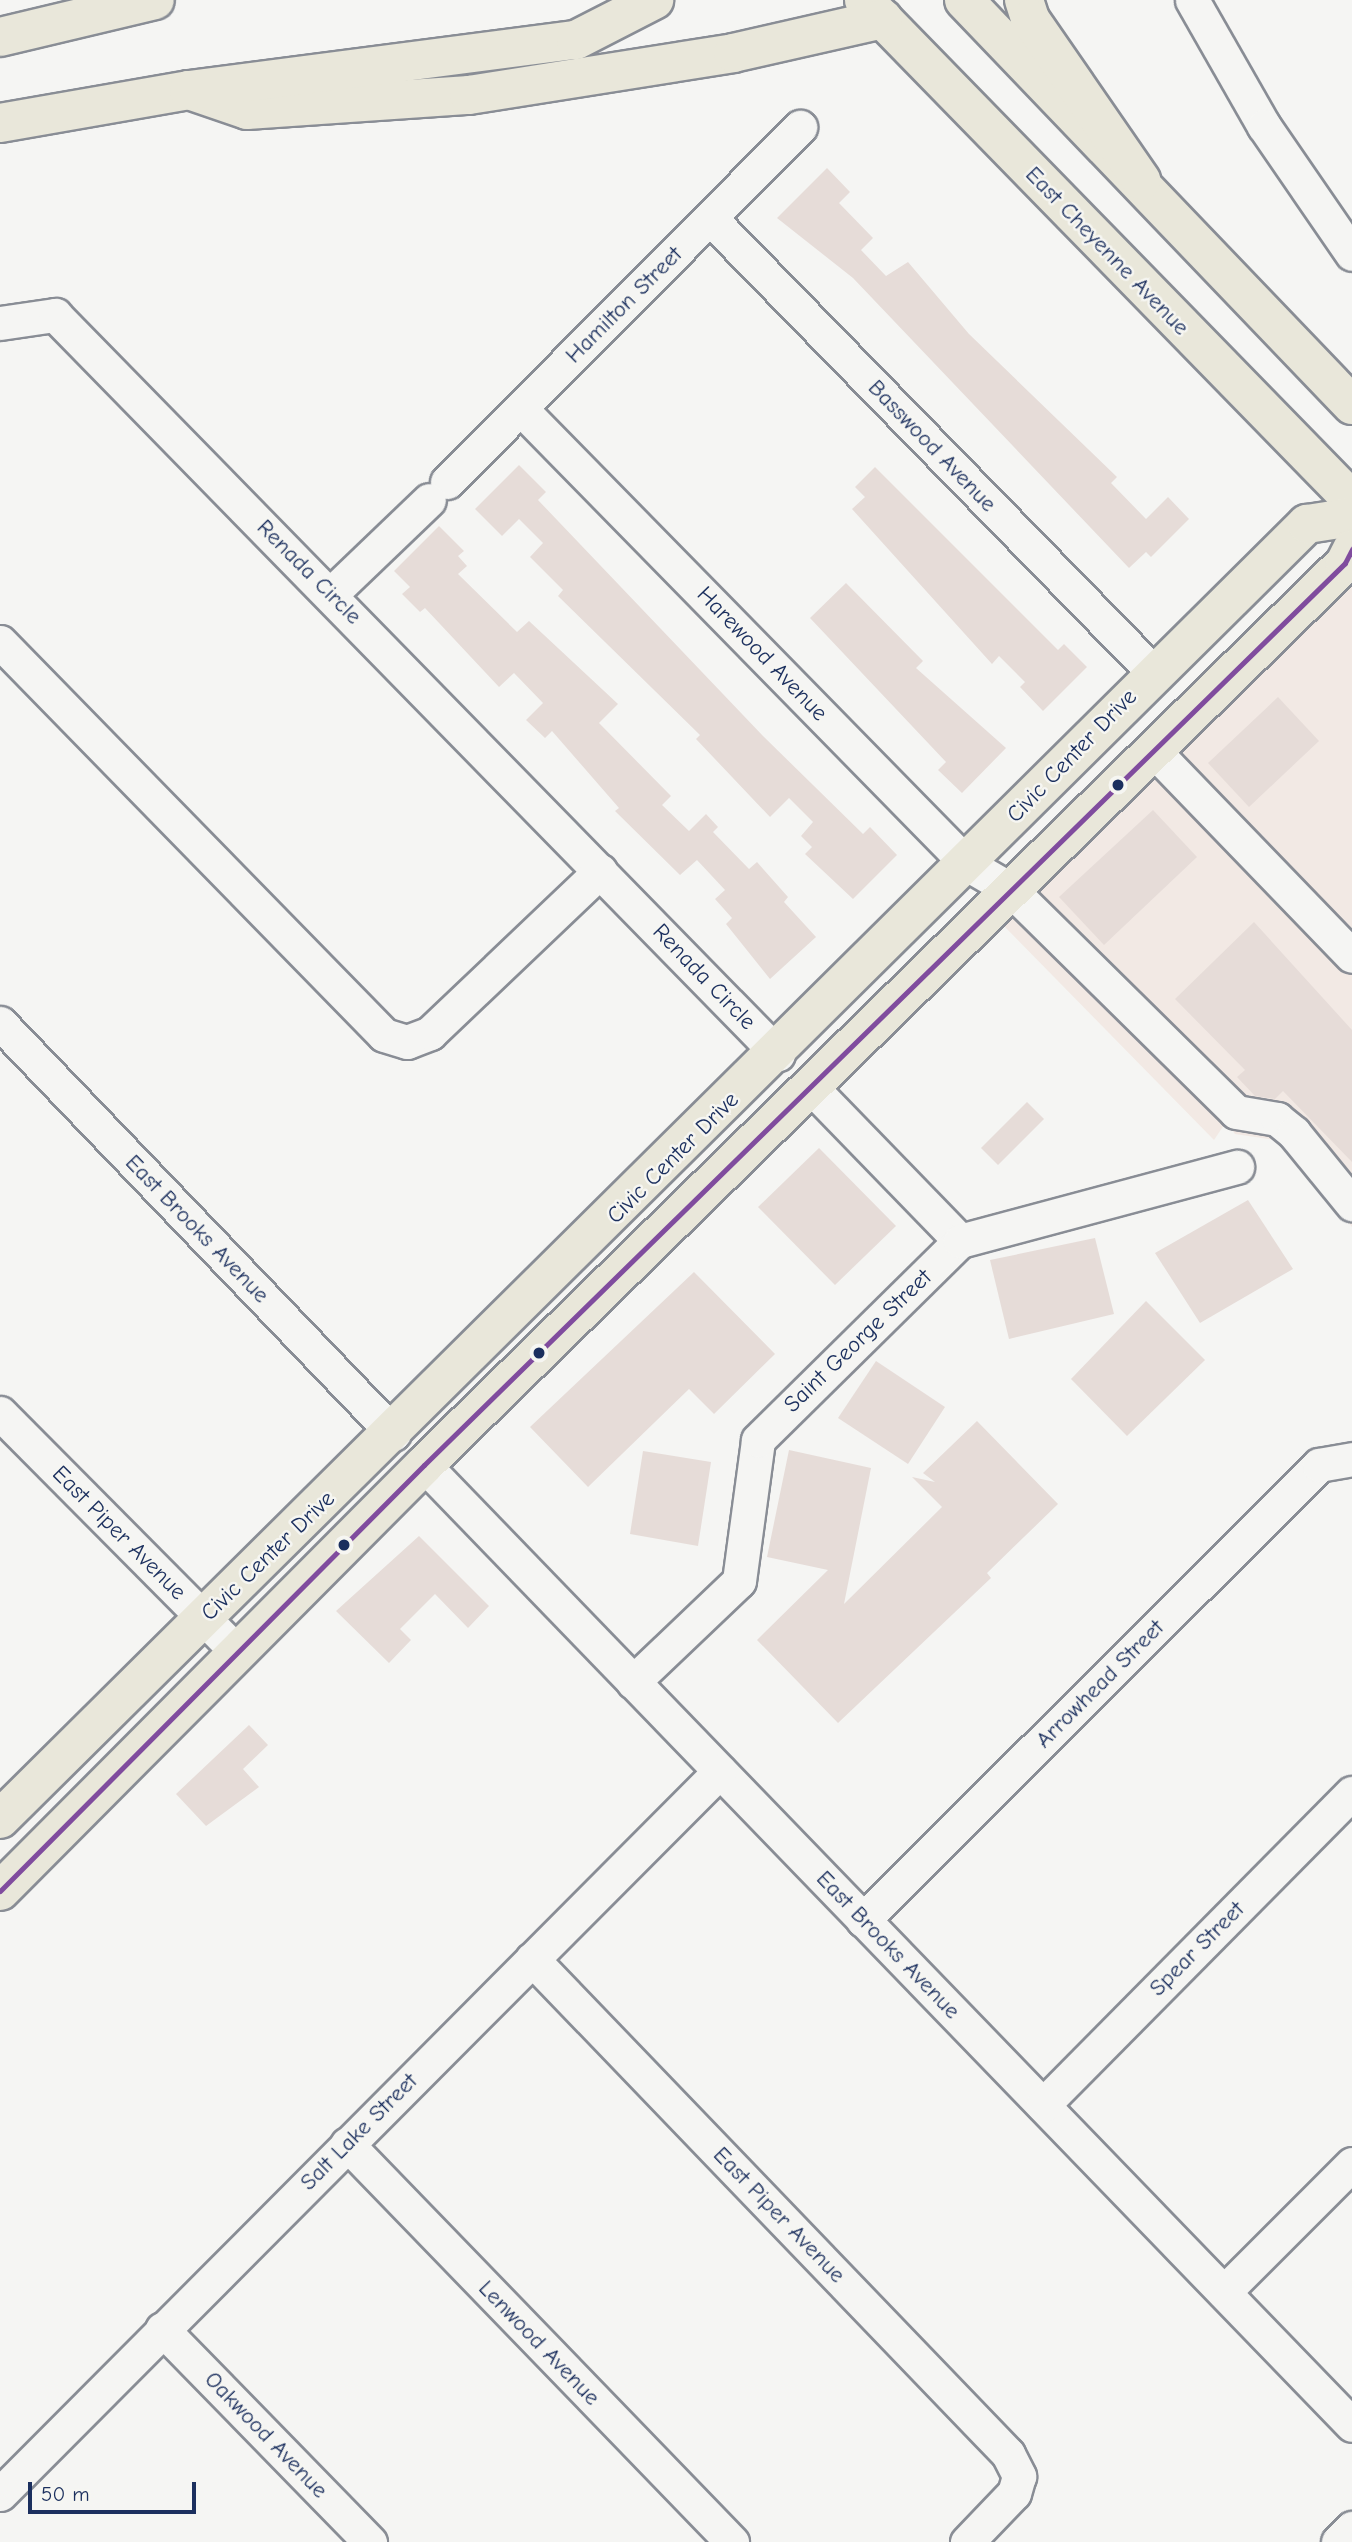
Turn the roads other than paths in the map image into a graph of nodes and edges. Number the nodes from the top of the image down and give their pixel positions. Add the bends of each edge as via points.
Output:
1 (155, 0) edge
2 (654, 0) edge
3 (964, 0) edge
4 (1024, 0) edge
5 (1192, 0) edge
6 (873, 9) edge
7 (0, 37) edge
8 (189, 90) junction
9 (0, 123) edge
10 (800, 127) dead end
11 (1141, 180) junction
12 (711, 219) junction
13 (1352, 254) edge
14 (0, 323) edge
15 (1352, 405) edge
16 (521, 409) junction
17 (1352, 500) edge
18 (1352, 517) edge
19 (1352, 549) edge
20 (332, 593) junction
21 (0, 642) edge
22 (1154, 673) junction
23 (1153, 750) junction
24 (967, 864) junction
25 (600, 871) junction
26 (1010, 889) junction
27 (1352, 956) edge
28 (871, 961) junction
29 (0, 1023) edge
30 (778, 1054) junction
31 (811, 1087) junction
32 (1237, 1167) dead end
33 (702, 1193) junction
34 (1352, 1204) edge
35 (960, 1241) junction
36 (495, 1335) junction
37 (0, 1413) edge
38 (394, 1434) junction
39 (1347, 1457) edge
40 (424, 1465) junction
41 (371, 1518) junction
42 (204, 1618) junction
43 (238, 1653) junction
44 (633, 1682) junction
45 (720, 1771) junction
46 (1352, 1793) edge
47 (0, 1819) edge
48 (0, 1891) edge
49 (863, 1920) junction
50 (532, 1959) junction
51 (1043, 2105) junction
52 (347, 2144) junction
53 (1352, 2164) edge
54 (1224, 2292) junction
55 (162, 2329) junction
56 (1352, 2425) edge
57 (0, 2494) edge
58 (1352, 2528) edge
59 (370, 2542) edge
60 (732, 2542) edge
61 (967, 2542) edge
62 (1338, 2542) edge

1 - 7 main road
2 - 8 main road via 576,40
3 - 11 main road
4 - 11 main road via 1030,19
5 - 13 street via 1265,126
6 - 8 main road via 733,53 469,95 247,110
6 - 17 main road, East Cheyenne Avenue
8 - 9 main road
10 - 12 street, Hamilton Street
11 - 15 main road
12 - 16 street, Hamilton Street
12 - 22 street, Basswood Avenue
14 - 20 street, Renada Circle via 55,316
16 - 20 street, Hamilton Street
16 - 24 street, Harewood Avenue
18 - 22 main road, Civic Center Drive via 1307,524
19 - 23 main road, Civic Center Drive via 1345,563
20 - 25 street, Renada Circle
21 - 25 street via 384,1035 407,1042 430,1033
22 - 24 main road, Civic Center Drive
23 - 26 main road, Civic Center Drive
23 - 27 street
24 - 26 street, Harewood Avenue
24 - 28 main road, Civic Center Drive
25 - 30 street, Renada Circle
26 - 31 main road, Civic Center Drive
26 - 34 street, Harewood Avenue via 1236,1112 1277,1119 1294,1133
28 - 30 main road, Civic Center Drive
28 - 31 main road via 810,1056
29 - 38 street, East Brooks Avenue
30 - 33 main road via 780,1081
30 - 36 main road, Civic Center Drive
31 - 33 main road, Civic Center Drive
31 - 35 street
32 - 35 street, Saint George Street
33 - 40 main road, Civic Center Drive
35 - 44 street, Saint George Street via 758,1440 739,1581
36 - 38 main road, Civic Center Drive
36 - 40 main road via 492,1364 436,1422
37 - 42 street, East Piper Avenue
38 - 41 main road via 399,1458 362,1501
38 - 42 main road, Civic Center Drive
39 - 49 street, Arrowhead Street via 1320,1465
40 - 41 main road, Civic Center Drive
40 - 44 street, East Brooks Avenue
41 - 43 main road, Civic Center Drive
42 - 43 street, East Piper Avenue
42 - 47 main road, Civic Center Drive
43 - 48 main road, Civic Center Drive
44 - 45 street, East Brooks Avenue
45 - 49 street, East Brooks Avenue
45 - 50 street, Salt Lake Street
46 - 51 street, Spear Street
49 - 51 street, East Brooks Avenue
50 - 52 street, Salt Lake Street
50 - 61 street, East Piper Avenue via 1008,2454 1019,2476 1014,2493
51 - 54 street, East Brooks Avenue
52 - 55 street, Salt Lake Street
52 - 60 street, Lenwood Avenue
53 - 54 street
54 - 56 street, East Brooks Avenue
55 - 57 street, Salt Lake Street
55 - 59 street, Oakwood Avenue
58 - 62 street

